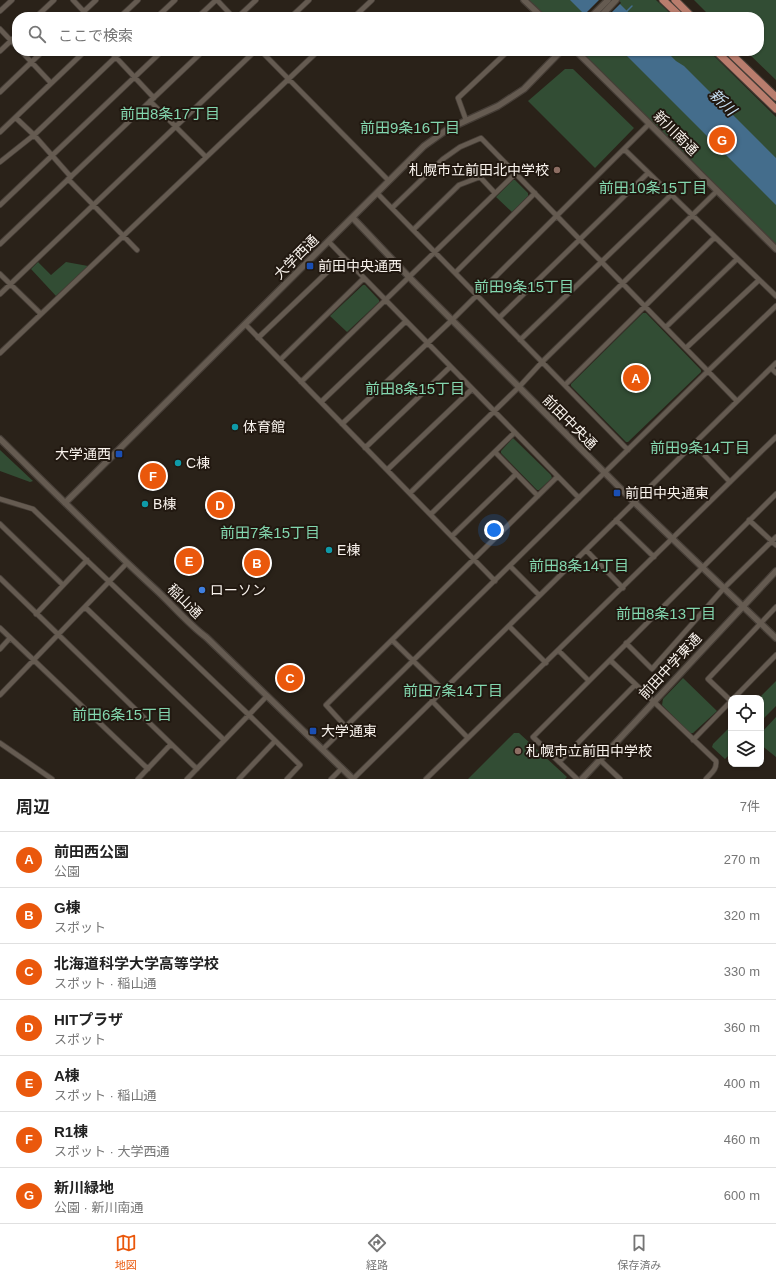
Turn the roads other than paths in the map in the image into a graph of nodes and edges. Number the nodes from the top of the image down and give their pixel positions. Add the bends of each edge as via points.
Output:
1 (12, 0) edge
2 (54, 0) edge
3 (73, 0) edge
4 (96, 0) edge
5 (138, 0) edge
6 (175, 0) edge
7 (216, 0) edge
8 (256, 0) edge
9 (309, 0) edge
10 (371, 0) edge
11 (524, 0) edge
12 (608, 0) edge
13 (616, 0) edge
14 (663, 0) edge
15 (675, 0) edge
16 (0, 11) edge
17 (41, 12) edge
18 (84, 12) joint
19 (125, 12) edge
20 (162, 12) edge
21 (203, 12) edge
22 (228, 12) edge
23 (243, 12) edge
24 (296, 12) edge
25 (359, 12) edge
26 (537, 12) edge
27 (596, 12) edge
28 (605, 12) edge
29 (676, 12) edge
30 (687, 12) edge
31 (0, 29) edge
32 (11, 41) joint
33 (0, 51) edge
34 (26, 56) edge
35 (38, 56) edge
36 (80, 56) edge
37 (157, 56) edge
38 (198, 56) edge
39 (251, 56) edge
40 (266, 56) edge
41 (313, 56) edge
42 (503, 56) edge
43 (555, 56) edge
44 (581, 56) edge
45 (721, 56) edge
46 (733, 56) edge
47 (115, 57) joint
48 (32, 62) junction
49 (134, 78) junction
50 (288, 79) junction
51 (51, 83) junction
52 (0, 92) edge
53 (776, 97) edge
54 (152, 99) junction
55 (776, 109) edge
56 (16, 118) junction
57 (466, 120) junction
58 (649, 124) junction
59 (176, 126) junction
60 (0, 132) edge
61 (34, 134) junction
62 (625, 150) junction
63 (52, 156) junction
64 (206, 157) junction
65 (0, 162) edge
66 (648, 172) junction
67 (515, 174) junction
68 (69, 178) junction
69 (389, 181) junction
70 (717, 191) junction
71 (377, 193) junction
72 (495, 193) junction
73 (534, 193) junction
74 (671, 195) junction
75 (0, 205) edge
76 (94, 205) junction
77 (392, 208) junction
78 (557, 216) junction
79 (692, 216) junction
80 (353, 218) junction
81 (413, 230) junction
82 (123, 236) junction
83 (714, 238) junction
84 (579, 239) junction
85 (329, 242) junction
86 (0, 244) edge
87 (776, 249) edge
88 (137, 250) dead end
89 (434, 252) junction
90 (343, 257) junction
91 (737, 259) junction
92 (601, 262) junction
93 (455, 273) junction
94 (0, 274) edge
95 (409, 277) junction
96 (364, 278) junction
97 (759, 280) junction
98 (623, 283) junction
99 (11, 284) junction
100 (0, 294) edge
101 (476, 295) junction
102 (776, 296) edge
103 (385, 300) junction
104 (645, 306) junction
105 (776, 306) edge
106 (41, 314) junction
107 (498, 318) junction
108 (452, 320) junction
109 (406, 321) junction
110 (245, 324) junction
111 (666, 327) junction
112 (258, 338) junction
113 (520, 340) junction
114 (427, 343) junction
115 (686, 348) junction
116 (0, 353) edge
117 (280, 360) junction
118 (542, 362) junction
119 (776, 363) edge
120 (450, 367) junction
121 (771, 368) junction
122 (708, 371) junction
123 (776, 373) edge
124 (301, 382) junction
125 (565, 385) junction
126 (519, 387) junction
127 (472, 389) junction
128 (737, 401) junction
129 (321, 402) junction
130 (494, 411) junction
131 (342, 424) junction
132 (514, 432) junction
133 (776, 437) edge
134 (0, 439) edge
135 (694, 444) junction
136 (365, 448) junction
137 (628, 450) junction
138 (495, 452) junction
139 (388, 470) junction
140 (516, 474) junction
141 (605, 474) junction
142 (557, 477) junction
143 (730, 482) junction
144 (410, 493) junction
145 (776, 494) edge
146 (538, 496) junction
147 (579, 498) junction
148 (0, 499) edge
149 (634, 502) junction
150 (65, 503) junction
151 (431, 514) junction
152 (616, 520) junction
153 (749, 520) junction
154 (0, 524) edge
155 (452, 536) junction
156 (776, 537) edge
157 (673, 539) junction
158 (772, 541) junction
159 (776, 544) edge
160 (586, 550) junction
161 (654, 558) junction
162 (474, 559) junction
163 (87, 560) junction
164 (127, 563) junction
165 (510, 566) junction
166 (702, 568) junction
167 (776, 571) edge
168 (0, 578) edge
169 (495, 581) junction
170 (109, 582) junction
171 (63, 585) junction
172 (623, 588) junction
173 (724, 588) junction
174 (539, 596) junction
175 (743, 606) junction
176 (85, 607) junction
177 (776, 607) edge
178 (36, 614) junction
179 (760, 623) junction
180 (509, 626) junction
181 (0, 628) edge
182 (58, 634) junction
183 (10, 638) junction
184 (776, 638) edge
185 (392, 640) junction
186 (626, 643) junction
187 (0, 649) edge
188 (558, 650) junction
189 (776, 655) edge
190 (33, 660) junction
191 (610, 660) junction
192 (413, 661) junction
193 (546, 663) junction
194 (589, 681) junction
195 (636, 685) junction
196 (443, 690) junction
197 (0, 695) edge
198 (737, 695) edge
199 (267, 696) junction
200 (728, 698) edge
201 (432, 701) junction
202 (654, 702) junction
203 (728, 704) edge
204 (249, 715) junction
205 (346, 726) junction
206 (468, 738) junction
207 (224, 740) junction
208 (693, 740) junction
209 (275, 741) junction
210 (0, 743) edge
211 (172, 744) junction
212 (322, 749) junction
213 (600, 760) junction
214 (559, 762) junction
215 (342, 768) junction
216 (148, 769) junction
217 (197, 769) junction
218 (52, 779) edge
219 (138, 779) edge
220 (188, 779) edge
221 (239, 779) edge
222 (287, 779) edge
223 (331, 779) edge
224 (353, 779) edge
225 (426, 779) edge
226 (577, 779) edge
227 (582, 779) edge
228 (620, 779) edge
229 (706, 779) edge

1 - 16 street
2 - 17 street
3 - 18 street
4 - 18 street
5 - 19 street
6 - 20 street
7 - 21 street
7 - 22 street
8 - 23 street
9 - 24 street
10 - 25 street
11 - 26 street
12 - 27 street
13 - 28 street
14 - 29 main road
15 - 30 main road
31 - 32 street
32 - 33 street
34 - 48 street
35 - 48 street
36 - 51 street
37 - 49 street
38 - 54 street
39 - 59 street
40 - 50 street
41 - 50 street
42 - 57 street via 458,98
43 - 57 street, 大学西通 via 524,89 498,106
44 - 58 street, 新川南通
45 - 55 main road
46 - 53 main road
47 - 49 street
47 - 61 street
48 - 51 street
48 - 52 street
49 - 54 street
49 - 63 street
50 - 64 street
50 - 69 street
51 - 56 street
54 - 59 street
54 - 68 street
56 - 60 street
56 - 61 street
57 - 69 street, 大学西通 via 424,146
58 - 62 street
58 - 70 street, 新川南通
59 - 64 street
59 - 76 street
61 - 63 street
61 - 65 street
62 - 66 street
62 - 78 street
63 - 68 street
63 - 75 street
64 - 82 street
66 - 74 street
66 - 84 street
67 - 72 street
67 - 73 street
67 - 77 street via 481,138 460,147 443,159
68 - 76 street
68 - 86 street
69 - 71 street, 大学西通
70 - 79 street
70 - 87 street, 新川南通
71 - 77 street
71 - 80 street, 大学西通
72 - 81 street via 480,176 459,185
72 - 89 street
73 - 78 street
73 - 93 street
74 - 79 street
74 - 92 street
76 - 82 street
76 - 99 street
77 - 81 street
78 - 84 street
78 - 101 street
79 - 83 street
79 - 98 street
80 - 85 street, 大学西通
80 - 95 street, 前田中央通
81 - 89 street
82 - 88 street
82 - 106 street
83 - 91 street
83 - 104 street
84 - 92 street
84 - 107 street
85 - 90 street
85 - 110 street, 大学西通
89 - 93 street
89 - 95 street
90 - 96 street
90 - 112 street
91 - 97 street
91 - 111 street
92 - 98 street
92 - 113 street
93 - 101 street
94 - 99 street
95 - 103 street
95 - 108 street, 前田中央通
96 - 103 street
96 - 117 street
97 - 102 street
97 - 115 street
98 - 104 street
98 - 118 street
99 - 100 street
99 - 106 street
101 - 107 street
101 - 108 street
103 - 109 street
103 - 124 street
104 - 111 street
104 - 125 street
105 - 122 street
106 - 116 street
107 - 113 street
108 - 114 street
108 - 126 street, 前田中央通
109 - 114 street
109 - 129 street
110 - 112 street
110 - 150 street, 大学西通
111 - 115 street
112 - 117 street
113 - 118 street
114 - 120 street
114 - 131 street
115 - 122 street
117 - 124 street
118 - 125 street
118 - 126 street
119 - 121 street
120 - 127 street
120 - 136 street
121 - 123 street
121 - 128 street
122 - 128 street
122 - 137 street
124 - 129 street
125 - 137 street
126 - 130 street
126 - 141 street, 前田中央通
127 - 130 street
127 - 139 street
128 - 135 street
129 - 131 street
130 - 132 street
130 - 144 street
131 - 136 street
132 - 138 street
132 - 142 street
133 - 143 street
134 - 150 street, 稲山通
135 - 143 street
135 - 149 street
136 - 139 street
137 - 141 street
138 - 140 street
138 - 151 street
139 - 144 street
140 - 146 street
140 - 155 street
141 - 147 street
141 - 149 street, 前田中央通
142 - 146 street
142 - 147 street
143 - 157 street
144 - 151 street
145 - 153 street
146 - 162 street
147 - 165 street
148 - 163 street via 33,509
149 - 152 street
149 - 157 street, 前田中央通
150 - 164 street, 稲山通
151 - 155 street
152 - 160 street
152 - 161 street
153 - 158 street
153 - 166 street
154 - 171 street
155 - 162 street
156 - 158 street
157 - 161 street
157 - 166 street, 前田中央通
158 - 159 street
158 - 173 street
160 - 172 street
160 - 174 street
161 - 172 street
162 - 169 street
162 - 185 street
163 - 170 street
163 - 171 street
164 - 170 street
164 - 199 street, 稲山通
165 - 169 street
165 - 174 street
166 - 173 street, 前田中央通
166 - 186 street
167 - 175 street, 前田中学東通
168 - 178 street
169 - 192 street
170 - 176 street
170 - 204 street
171 - 178 street
172 - 188 street
173 - 175 street, 前田中央通
173 - 186 street via 652,669
174 - 180 street
175 - 179 street, 前田中央通
175 - 202 street, 前田中学東通
176 - 182 street
176 - 207 street
177 - 179 street
178 - 182 street
179 - 184 street, 前田中央通
179 - 200 street via 708,679
180 - 193 street
180 - 196 street
181 - 183 street
182 - 190 street
182 - 211 street
183 - 187 street
183 - 190 street
185 - 192 street
185 - 205 street via 326,705
186 - 191 street
188 - 193 street
188 - 194 street
189 - 198 street
190 - 197 street
190 - 216 street
191 - 194 street
191 - 195 street
192 - 196 street
192 - 205 street
193 - 206 street
194 - 214 street via 534,737
195 - 202 street
195 - 214 street
196 - 201 street
199 - 204 street
199 - 212 street, 稲山通
201 - 206 street
201 - 224 street
202 - 208 street
202 - 213 street, 前田中学東通
203 - 208 street
204 - 207 street
204 - 209 street
205 - 212 street
206 - 225 street
207 - 217 street
208 - 229 street via 716,761 715,770
209 - 221 street
209 - 222 street via 300,765
210 - 218 street
211 - 216 street
211 - 217 street
212 - 215 street, 稲山通
213 - 227 street, 前田中学東通
213 - 228 street
214 - 226 street
215 - 223 street
215 - 224 street, 稲山通
216 - 219 street
217 - 220 street

